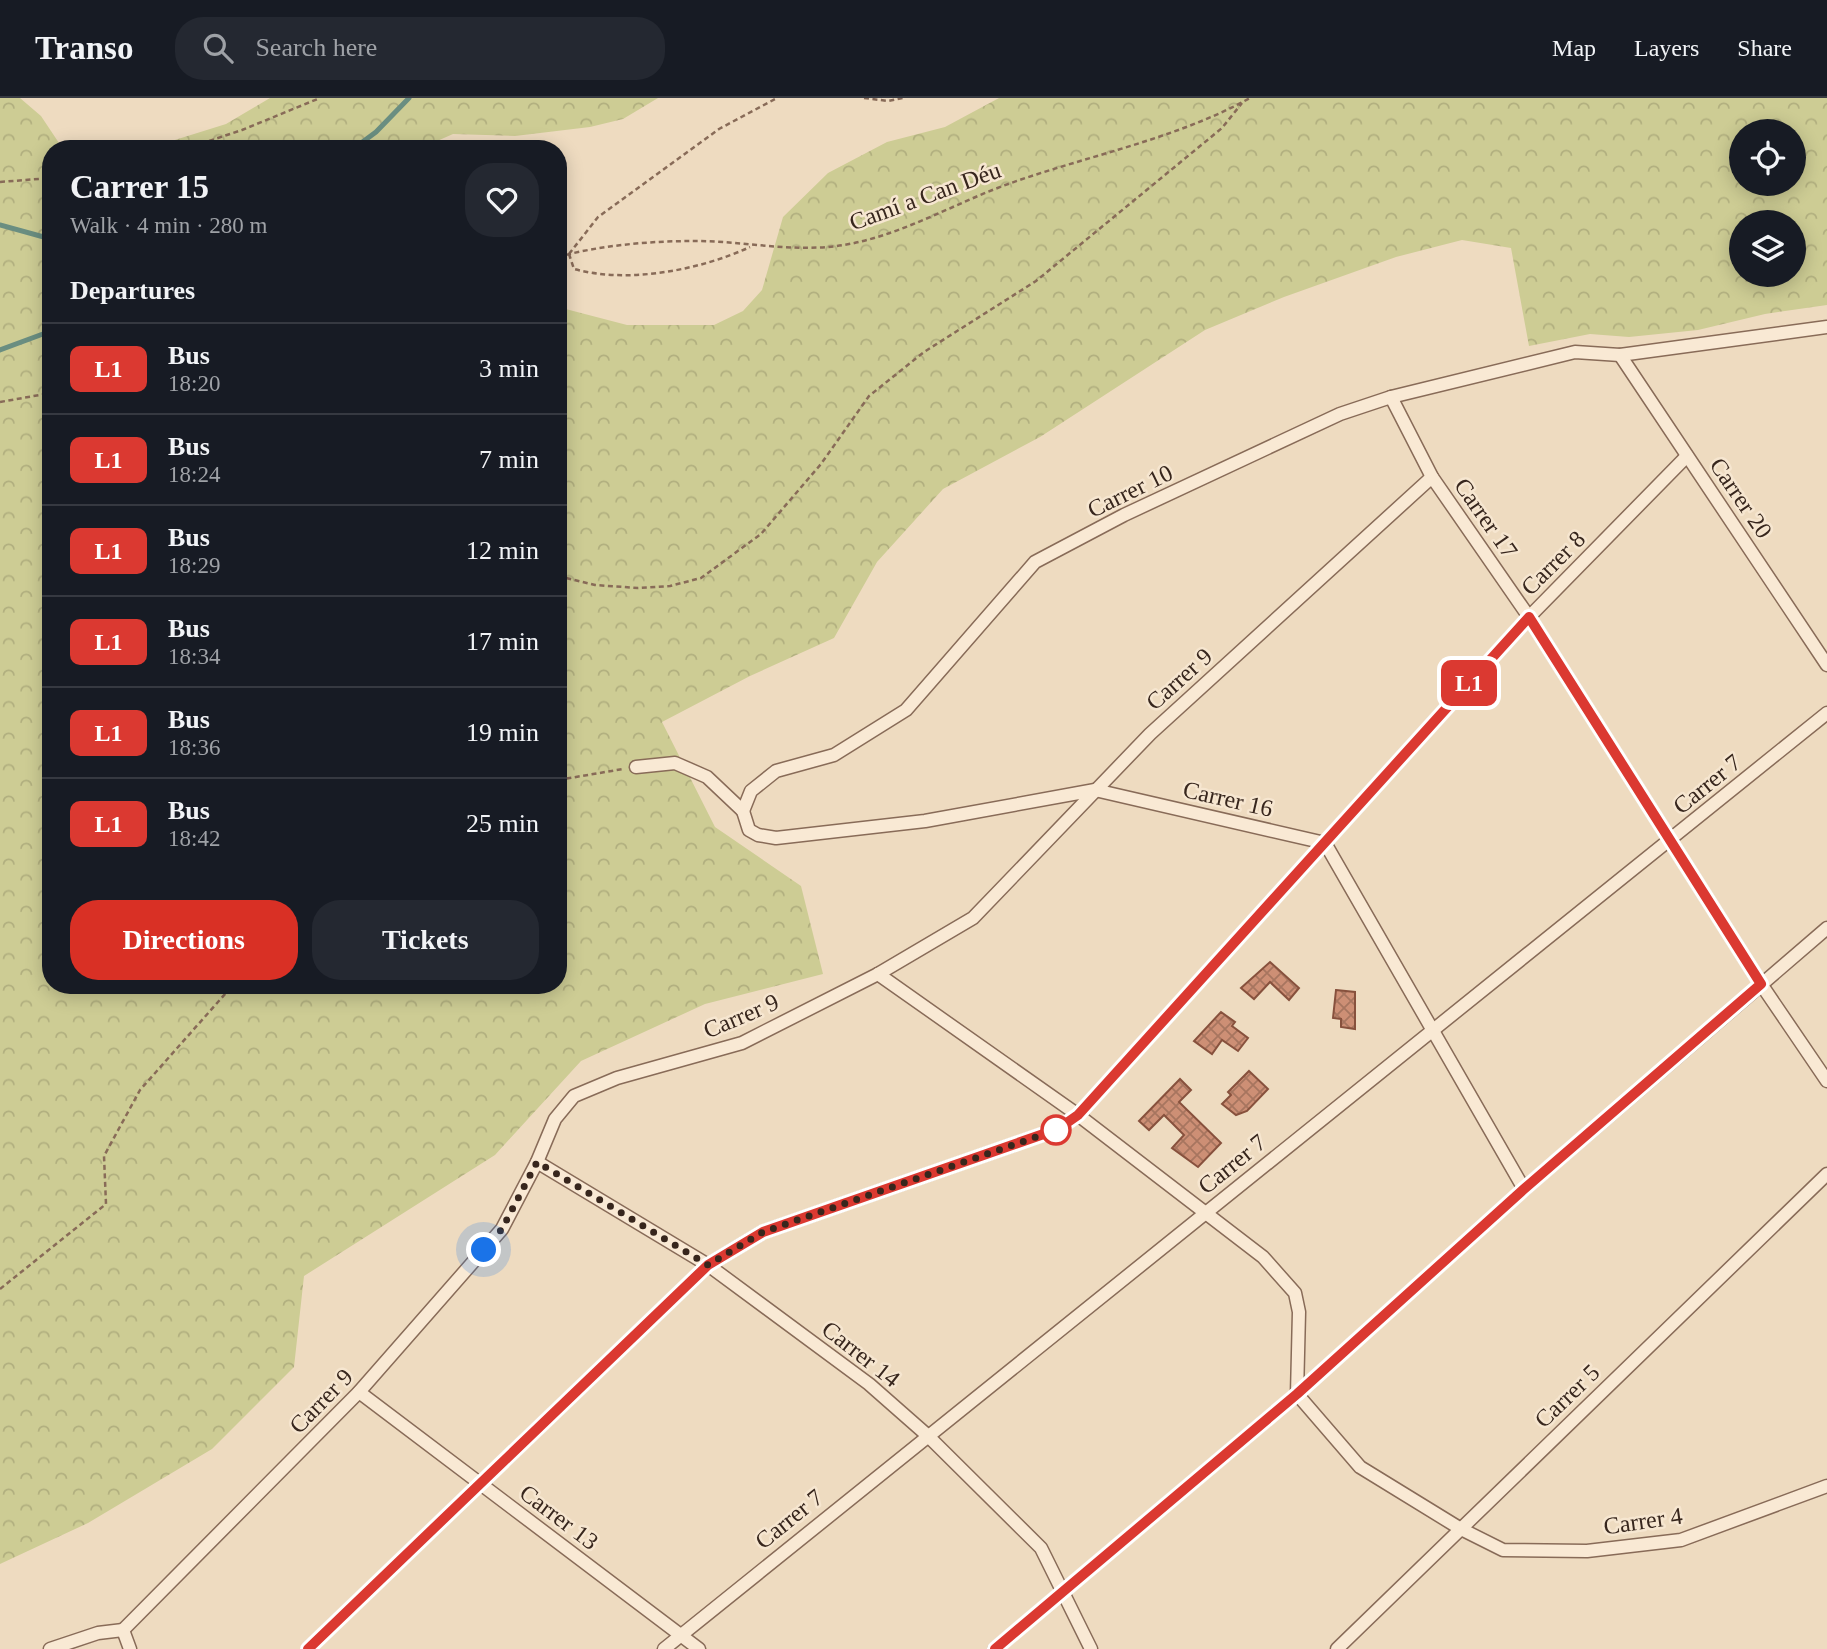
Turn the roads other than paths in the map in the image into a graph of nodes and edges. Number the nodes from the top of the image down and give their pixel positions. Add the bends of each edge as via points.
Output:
1 (1827, 327) edge
2 (1620, 355) junction
3 (1391, 397) junction
4 (1687, 456) junction
5 (1432, 477) junction
6 (1529, 617) junction
7 (1827, 665) edge
8 (1827, 713) edge
9 (636, 767) road end
10 (1095, 790) junction
11 (743, 811) junction
12 (1672, 840) junction
13 (1325, 843) junction
14 (1827, 928) edge
15 (878, 974) junction
16 (1761, 984) junction
17 (1431, 1030) junction
18 (1827, 1081) edge
19 (1078, 1115) junction
20 (537, 1162) junction
21 (1827, 1174) edge
22 (1524, 1189) junction
23 (1205, 1213) junction
24 (708, 1265) junction
25 (359, 1392) junction
26 (1297, 1394) junction
27 (927, 1435) junction
28 (482, 1485) junction
29 (1827, 1486) edge
30 (1461, 1529) junction
31 (1063, 1590) junction
32 (123, 1630) junction
33 (681, 1634) junction
34 (311, 1648) edge
35 (50, 1649) edge
36 (130, 1649) edge
37 (664, 1649) edge
38 (699, 1649) edge
39 (995, 1649) edge
40 (1091, 1649) edge
41 (1337, 1649) edge

1 - 2 street
2 - 3 street, Carrer 10 via 1575,352
2 - 4 street, Carrer 20
3 - 5 street, Carrer 17
3 - 11 street, Carrer 10 via 1340,414 1035,562 906,710 834,755 776,771 751,791
4 - 6 street, Carrer 8
4 - 7 street, Carrer 20
5 - 6 street, Carrer 17
5 - 10 street, Carrer 9 via 1150,734
6 - 12 street, Carrer 17
6 - 13 street, Carrer 8
8 - 12 street, Carrer 7
9 - 11 street via 675,763 707,777
10 - 11 street, Carrer 16 via 925,821 776,838 748,830
10 - 13 street, Carrer 16
10 - 15 street, Carrer 9 via 973,918
12 - 16 street, Carrer 17
12 - 17 street, Carrer 7
13 - 17 street
13 - 19 street, Carrer 8
14 - 16 street
15 - 19 street
15 - 20 street, Carrer 9 via 742,1043 617,1077 574,1096 555,1119
16 - 18 street, Carrer 17
16 - 22 street
17 - 22 street
17 - 23 street, Carrer 7
19 - 23 street
19 - 24 street, Carrer 8 via 1058,1129 763,1232
20 - 24 street, Carrer 14
20 - 25 street, Carrer 9 via 502,1229
21 - 30 street, Carrer 5
22 - 26 street
23 - 26 street via 1263,1257 1295,1293 1299,1312
23 - 27 street, Carrer 7
24 - 27 street, Carrer 14 via 869,1384
24 - 28 street, Carrer 8
25 - 28 street, Carrer 13
25 - 32 street, Carrer 9
26 - 30 street, Carrer 4 via 1360,1467
26 - 31 street
27 - 31 street, Carrer 14 via 1041,1548
27 - 33 street, Carrer 7
28 - 33 street, Carrer 13
28 - 34 street, Carrer 8
29 - 30 street, Carrer 4 via 1681,1540 1587,1550 1503,1550
30 - 41 street, Carrer 5
31 - 39 street
31 - 40 street, Carrer 14
32 - 35 street
32 - 36 street
33 - 37 street, Carrer 7
33 - 38 street, Carrer 13

